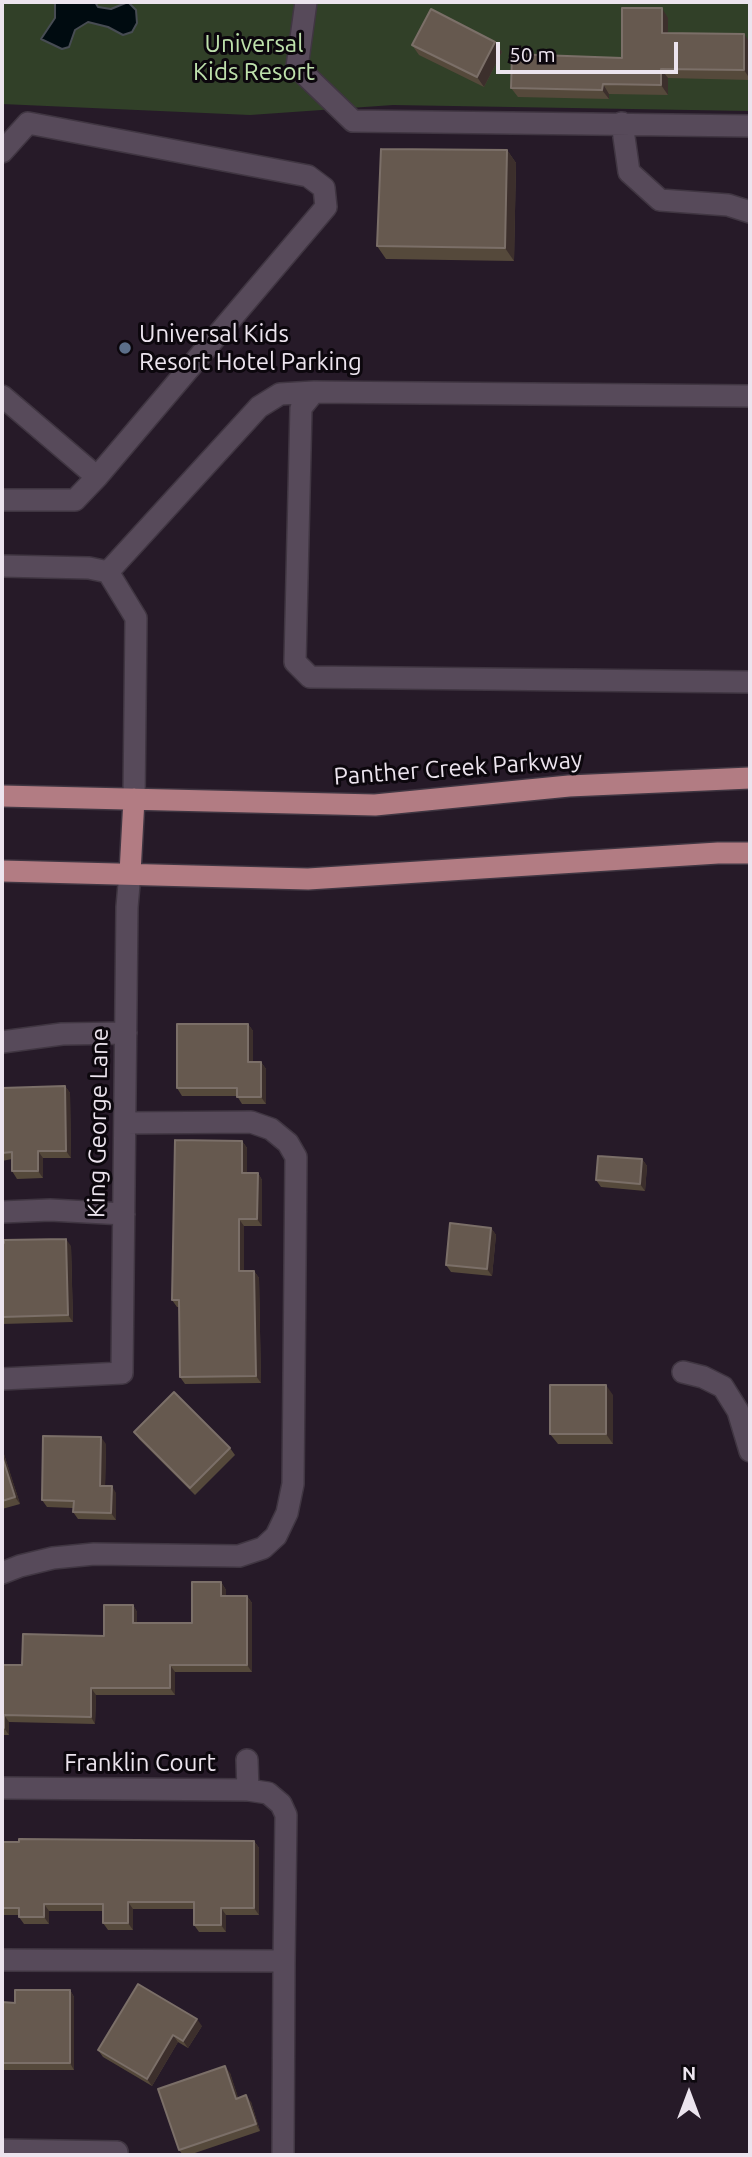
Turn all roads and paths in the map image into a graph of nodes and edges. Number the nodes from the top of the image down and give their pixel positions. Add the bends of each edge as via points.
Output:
1 (306, 2) edge
2 (622, 123) junction
3 (750, 126) edge
4 (2, 152) edge
5 (750, 200) edge
6 (728, 205) junction
7 (750, 212) edge
8 (314, 392) junction
9 (2, 396) edge
10 (750, 396) edge
11 (97, 477) junction
12 (2, 500) edge
13 (2, 566) edge
14 (108, 572) junction
15 (750, 682) edge
16 (750, 778) edge
17 (2, 796) edge
18 (134, 799) junction
19 (750, 853) edge
20 (2, 871) edge
21 (130, 873) junction
22 (126, 1033) junction
23 (2, 1042) edge
24 (125, 1123) junction
25 (2, 1212) edge
26 (124, 1214) junction
27 (683, 1372) dead end
28 (2, 1379) edge
29 (750, 1451) edge
30 (2, 1573) edge
31 (247, 1760) dead end
32 (2, 1788) edge
33 (248, 1790) junction
34 (2, 1960) edge
35 (284, 1961) junction
36 (2, 2150) edge
37 (117, 2154) edge
38 (283, 2155) edge

1 - 2 street via 297,67 353,121
2 - 3 street
2 - 6 street via 629,172 660,200
4 - 11 street via 28,123 307,176 324,188 326,207
5 - 6 street
6 - 7 street
8 - 10 street
8 - 14 street via 281,394 259,407
8 - 15 street via 301,408 295,662 310,677
9 - 11 street
11 - 12 street via 75,500
13 - 14 street
14 - 18 street via 136,618
16 - 18 main road, Panther Creek Parkway via 569,786 375,805
17 - 18 main road, Panther Creek Parkway
18 - 21 main road
19 - 21 main road via 308,879
20 - 21 main road
21 - 22 street, King George Lane
22 - 23 street via 62,1034
22 - 24 street, King George Lane
24 - 26 street, King George Lane
24 - 30 street via 251,1122 271,1129 296,1157 293,1484 287,1513 276,1536 263,1548 239,1556 94,1555 53,1558
25 - 26 street
26 - 28 street, King George Lane via 122,1373
27 - 29 street via 723,1387 738,1411
31 - 33 street, Franklin Court
32 - 33 street, Franklin Court
33 - 35 street via 268,1793 286,1815
34 - 35 street
35 - 38 street
36 - 37 street

